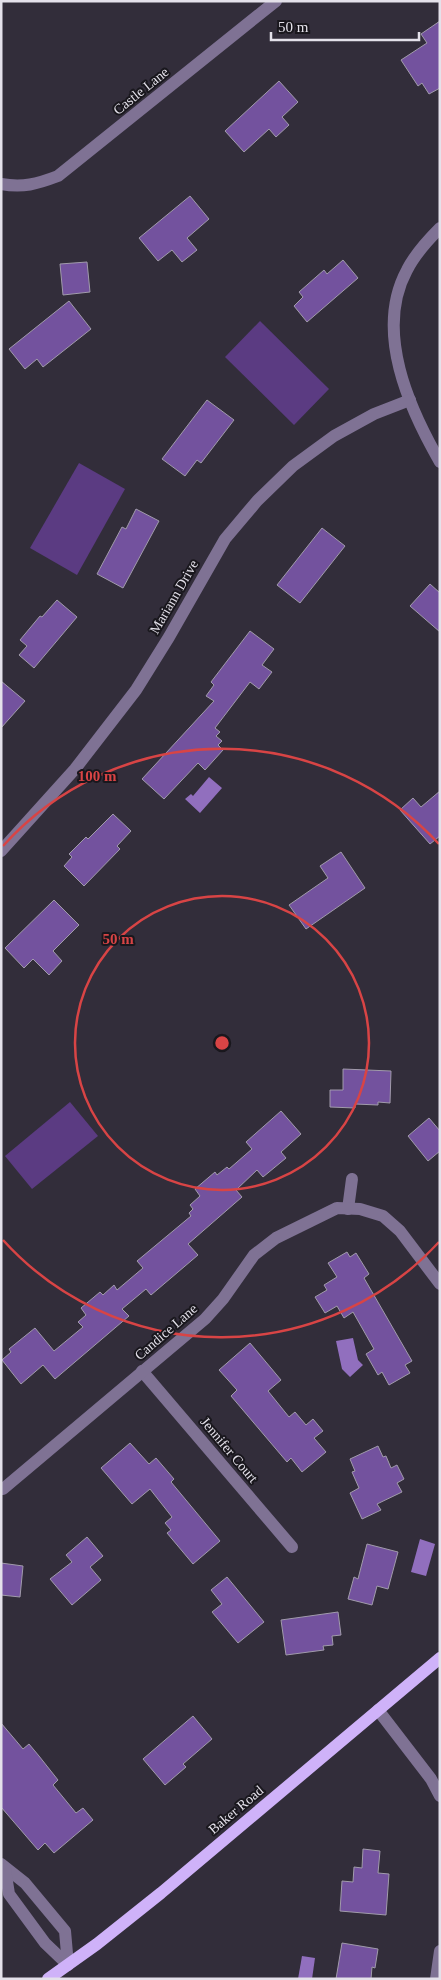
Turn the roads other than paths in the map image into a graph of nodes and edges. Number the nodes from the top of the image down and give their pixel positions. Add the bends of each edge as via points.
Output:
1 (276, 1) edge
2 (1, 184) edge
3 (440, 228) edge
4 (410, 400) junction
5 (440, 462) edge
6 (1, 851) edge
7 (352, 1179) dead end
8 (348, 1209) junction
9 (440, 1284) edge
10 (142, 1371) junction
11 (3, 1489) dead end
12 (292, 1548) dead end
13 (440, 1658) edge
14 (378, 1710) junction
15 (440, 1796) edge
16 (3, 1867) edge
17 (440, 1951) edge
18 (68, 1964) junction
19 (48, 1979) edge
20 (436, 1979) edge

1 - 2 street, Castle Lane via 58,176 17,187
3 - 4 street via 406,271 396,300 394,332 398,363
4 - 5 street
4 - 6 street, Mariann Drive via 374,414 334,436 293,466 257,501 225,538 136,690 75,769
7 - 8 street
8 - 9 street, Candice Lane via 383,1216 400,1231
8 - 10 street, Candice Lane via 337,1208 315,1217 276,1238 254,1255 224,1299 205,1319
10 - 11 street, Candice Lane
10 - 12 street, Jennifer Court
13 - 14 main road, Baker Road
14 - 15 street via 431,1779
14 - 18 main road, Baker Road via 161,1893
16 - 18 street via 9,1894 45,1943
16 - 18 street via 25,1883 65,1931
17 - 20 street
18 - 19 main road, Baker Road

